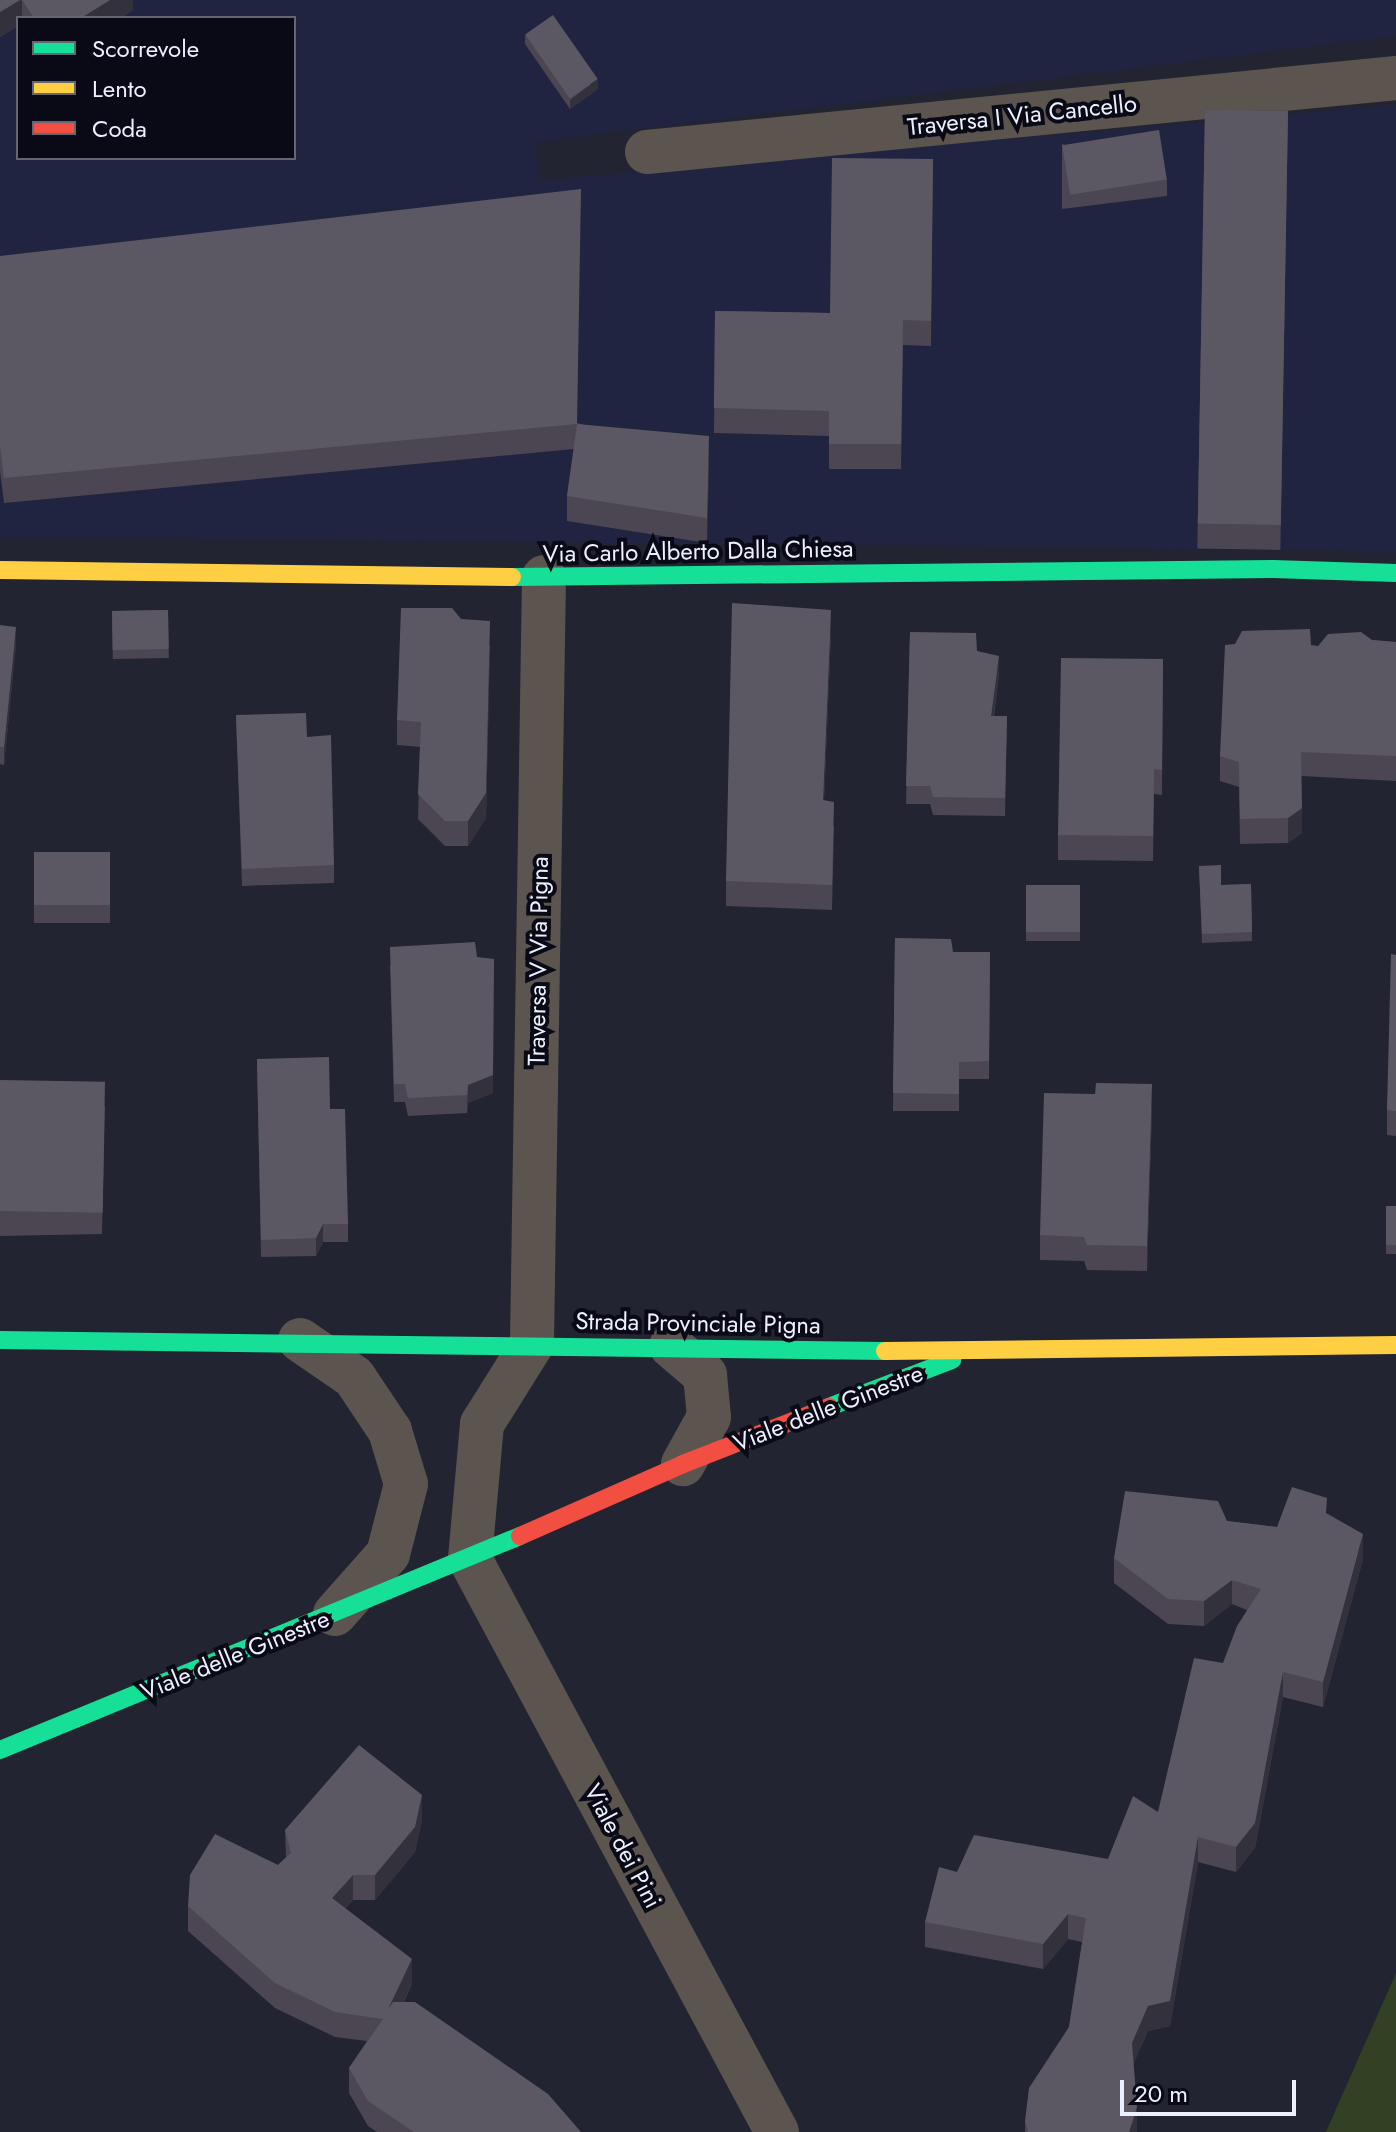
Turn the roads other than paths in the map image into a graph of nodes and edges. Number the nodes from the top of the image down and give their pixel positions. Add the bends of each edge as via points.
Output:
1 (1396, 78) edge
2 (647, 152) dead end
3 (0, 570) edge
4 (1396, 573) edge
5 (544, 577) junction
6 (0, 1340) edge
7 (300, 1340) junction
8 (532, 1344) junction
9 (1396, 1345) edge
10 (671, 1346) junction
11 (973, 1352) junction
12 (683, 1464) junction
13 (470, 1559) junction
14 (335, 1614) junction
15 (0, 1750) edge
16 (777, 2132) edge

1 - 2 street, Traversa I Via Cancello
3 - 5 street, Via Carlo Alberto Dalla Chiesa
4 - 5 street, Via Carlo Alberto Dalla Chiesa via 1258,569
5 - 8 street, Traversa V Via Pigna
6 - 7 street, Strada Provinciale Pigna
7 - 8 street, Strada Provinciale Pigna
7 - 14 street via 354,1377 390,1431 406,1484 388,1554
8 - 10 street, Strada Provinciale Pigna
8 - 13 street via 482,1424
9 - 11 street, Strada Provinciale Pigna
10 - 11 street, Strada Provinciale Pigna
10 - 12 street, Viale delle Ginestre via 705,1375 707,1389 709,1417
11 - 12 street, Viale delle Ginestre
12 - 13 street, Viale delle Ginestre
13 - 14 street, Viale delle Ginestre
13 - 16 street, Viale dei Pini
14 - 15 street, Viale delle Ginestre

